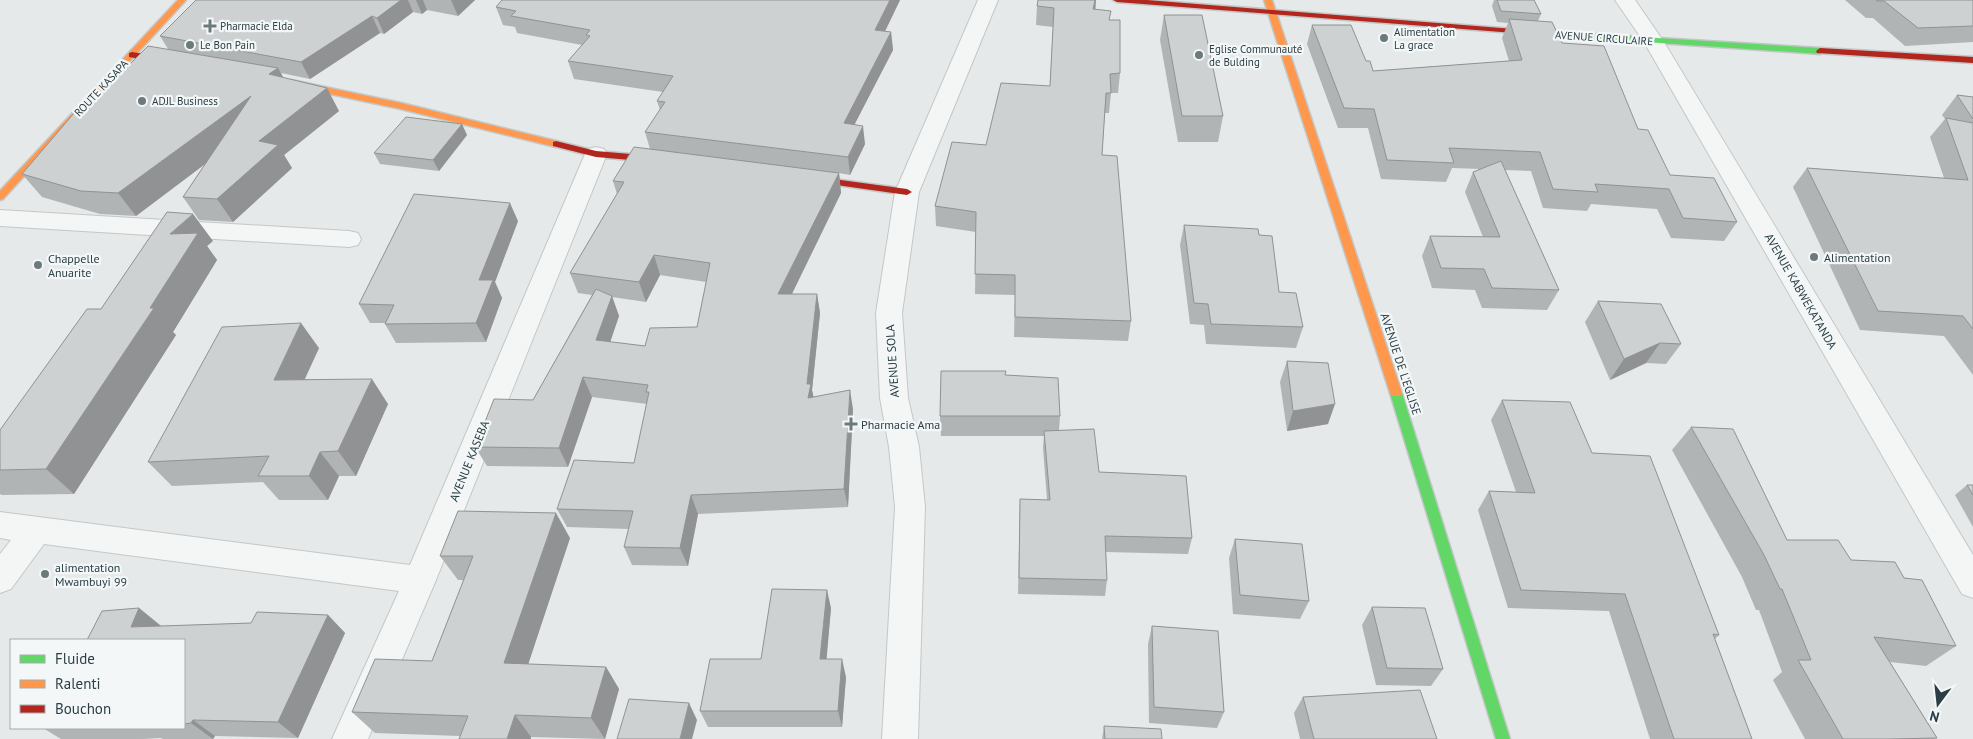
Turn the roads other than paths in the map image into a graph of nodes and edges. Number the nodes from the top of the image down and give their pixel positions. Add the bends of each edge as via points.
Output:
1 (182, 0) edge
2 (988, 0) edge
3 (1116, 0) edge
4 (1268, 0) edge
5 (1625, 0) edge
6 (1272, 14) junction
7 (1654, 42) junction
8 (132, 54) junction
9 (1973, 60) edge
10 (190, 65) edge
11 (278, 81) edge
12 (596, 154) junction
13 (680, 162) edge
14 (789, 176) edge
15 (907, 192) junction
16 (0, 202) edge
17 (348, 239) dead end
18 (0, 525) edge
19 (37, 529) junction
20 (0, 580) edge
21 (420, 580) junction
22 (1973, 584) edge
23 (350, 739) edge
24 (900, 739) edge
25 (1503, 739) edge

1 - 8 street, ROUTE KASAPA
2 - 15 street, AVENUE SOLA
3 - 6 street, AVENUE CIRCULAIRE
4 - 6 street, AVENUE DE L'EGLISE
5 - 7 street, AVENUE KABWEKATANDA
6 - 7 street, AVENUE CIRCULAIRE
6 - 25 street, AVENUE DE L'EGLISE via 1400,405
7 - 9 street, AVENUE CIRCULAIRE
7 - 22 street, AVENUE KABWEKATANDA
8 - 10 street
8 - 16 street, ROUTE KASAPA
11 - 12 street via 411,108
12 - 13 street
12 - 21 street, AVENUE KASEBA
14 - 15 street
15 - 24 street, AVENUE SOLA via 889,314 894,398 904,447 910,507
16 - 17 street
18 - 19 street
19 - 20 street
19 - 21 street
21 - 23 street, AVENUE KASEBA

